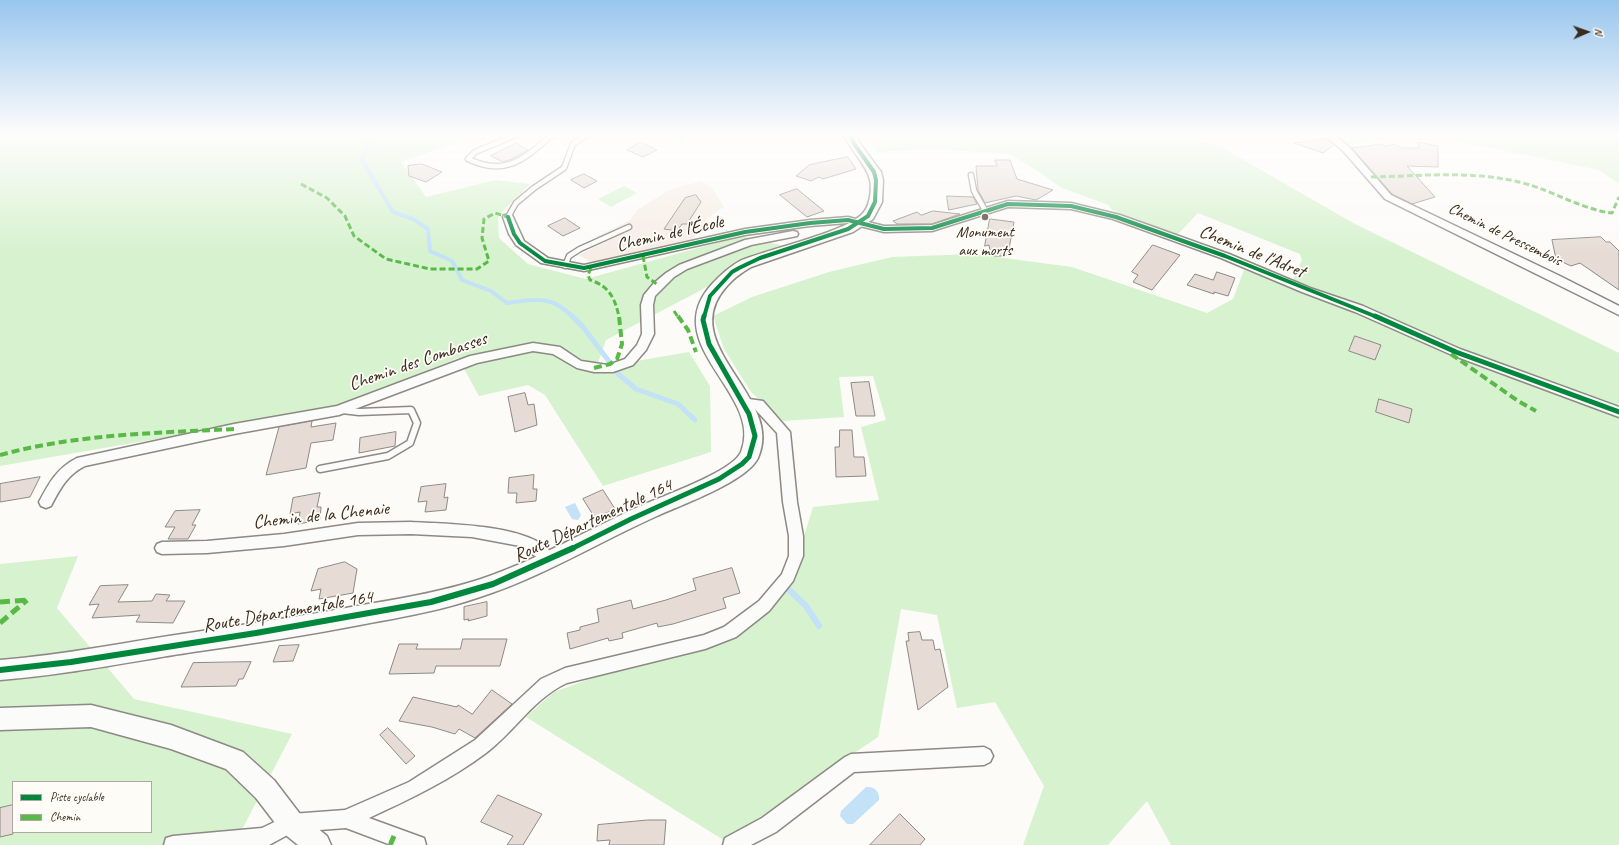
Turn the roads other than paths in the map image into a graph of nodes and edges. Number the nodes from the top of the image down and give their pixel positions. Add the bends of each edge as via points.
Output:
1 (554, 174) edge
2 (875, 174) edge
3 (1368, 174) edge
4 (971, 175) dead end
5 (985, 210) junction
6 (508, 217) joint
7 (855, 221) junction
8 (629, 227) dead end
9 (565, 266) junction
10 (1619, 311) edge
11 (744, 405) junction
12 (340, 410) junction
13 (1619, 412) edge
14 (320, 469) dead end
15 (46, 502) dead end
16 (162, 548) dead end
17 (546, 561) junction
18 (0, 670) edge
19 (0, 719) edge
20 (984, 756) dead end
21 (346, 819) junction
22 (291, 823) junction
23 (257, 841) edge
24 (173, 845) edge
25 (318, 845) edge
26 (417, 845) edge
27 (732, 845) edge

1 - 6 lane via 516,203
2 - 7 street, Route Départementale 164 via 878,187 873,208
3 - 10 street, Chemin de Pressembois via 1388,197
4 - 5 lane via 974,191
5 - 7 street, Chemin de l'Adret via 932,228 884,229
5 - 13 street, Chemin de l'Adret via 1008,204 1049,204 1071,206 1116,217 1225,256 1359,309 1456,352
6 - 9 street, Chemin de l'École via 520,243 545,261
7 - 9 street, Chemin de l'École via 810,223 745,232 591,268
7 - 11 street, Route Départementale 164 via 827,237 749,262 718,285 708,299 704,329 715,356
7 - 12 street, Chemin des Combasses via 749,242 683,267 670,275 650,295 647,305 648,334 642,347 629,362 609,369 594,368 577,364 556,350 533,347 474,359
8 - 9 lane, Chemin de l'École via 580,249 569,256
11 - 17 street, Route Départementale 164 via 754,427 755,437 748,459 739,467
11 - 21 street via 758,404 783,432 796,536 796,556 788,577 764,606 730,632 705,642 566,676 547,684 482,746 415,788
12 - 14 lane via 411,410 417,423 410,443 388,456
12 - 15 street, Chemin des Combasses via 234,429 82,462 62,474
16 - 17 street, Chemin de la Chenaie via 284,540 358,529 411,528 472,531 524,540 544,554
17 - 18 street, Route Départementale 164 via 494,584 437,601 283,630 51,666
19 - 22 street via 91,716 171,737 234,760 265,789
20 - 27 street via 851,762 769,824
21 - 22 street
21 - 26 street
22 - 23 street
22 - 25 street
23 - 24 street

